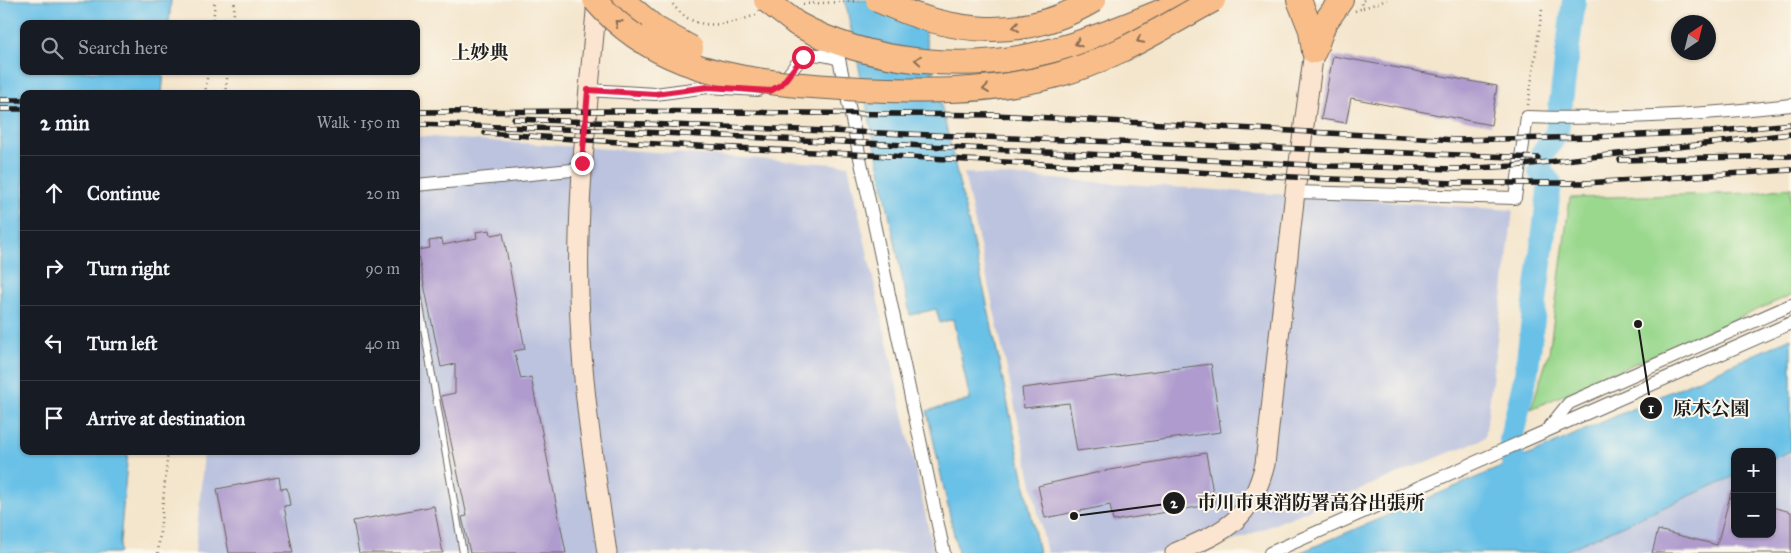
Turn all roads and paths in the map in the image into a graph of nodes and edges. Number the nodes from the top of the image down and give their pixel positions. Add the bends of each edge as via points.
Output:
1 (215, 0) edge
2 (235, 0) edge
3 (596, 0) edge
4 (622, 0) edge
5 (670, 0) edge
6 (871, 0) edge
7 (1094, 0) edge
8 (1189, 0) edge
9 (1214, 0) edge
10 (1299, 0) edge
11 (1341, 0) edge
12 (1364, 0) edge
13 (1387, 0) edge
14 (800, 4) dead end
15 (762, 7) edge
16 (1542, 10) dead end
17 (213, 20) edge
18 (232, 20) edge
19 (1314, 50) junction
20 (208, 75) edge
21 (227, 75) edge
22 (206, 90) edge
23 (226, 90) edge
24 (588, 90) junction
25 (902, 90) junction
26 (1791, 105) edge
27 (1526, 117) junction
28 (582, 168) junction
29 (420, 185) edge
30 (1295, 192) junction
31 (1791, 304) edge
32 (420, 306) edge
33 (1791, 323) edge
34 (1546, 431) junction
35 (168, 455) edge
36 (158, 553) edge
37 (463, 553) edge
38 (607, 553) edge
39 (944, 553) edge
40 (1174, 553) edge
41 (1270, 553) edge

1 - 17 path
2 - 18 path
3 - 24 street
25 -> 3 highway, bridge via 791,84 705,69 645,42
4 - 25 highway, bridge via 638,16 671,38 730,63 811,81
5 - 15 path via 682,16 700,24 726,24
7 -> 6 highway, bridge via 1055,19 984,30 930,21
6 - 14 path
8 -> 15 highway, bridge via 1105,34 1043,53 944,62 886,56 836,43
9 -> 25 highway, bridge via 1114,53 1059,74 983,89
10 - 19 highway via 1311,30
11 - 19 highway via 1324,24
12 - 13 path via 1361,2 1363,8
16 - 27 path
19 - 30 street
20 - 22 path
21 - 23 path
24 - 28 street
24 - 39 street via 655,94 708,87 770,91 781,85 803,57 820,53 839,59
26 - 27 street via 1732,112 1592,120
27 - 30 street via 1514,198
28 - 29 street
28 - 38 street via 579,278 582,366
30 - 40 street via 1265,464 1259,487 1242,515 1229,526
31 - 34 street via 1569,403
32 - 37 lane
33 - 34 street
34 - 41 street
35 - 36 path

